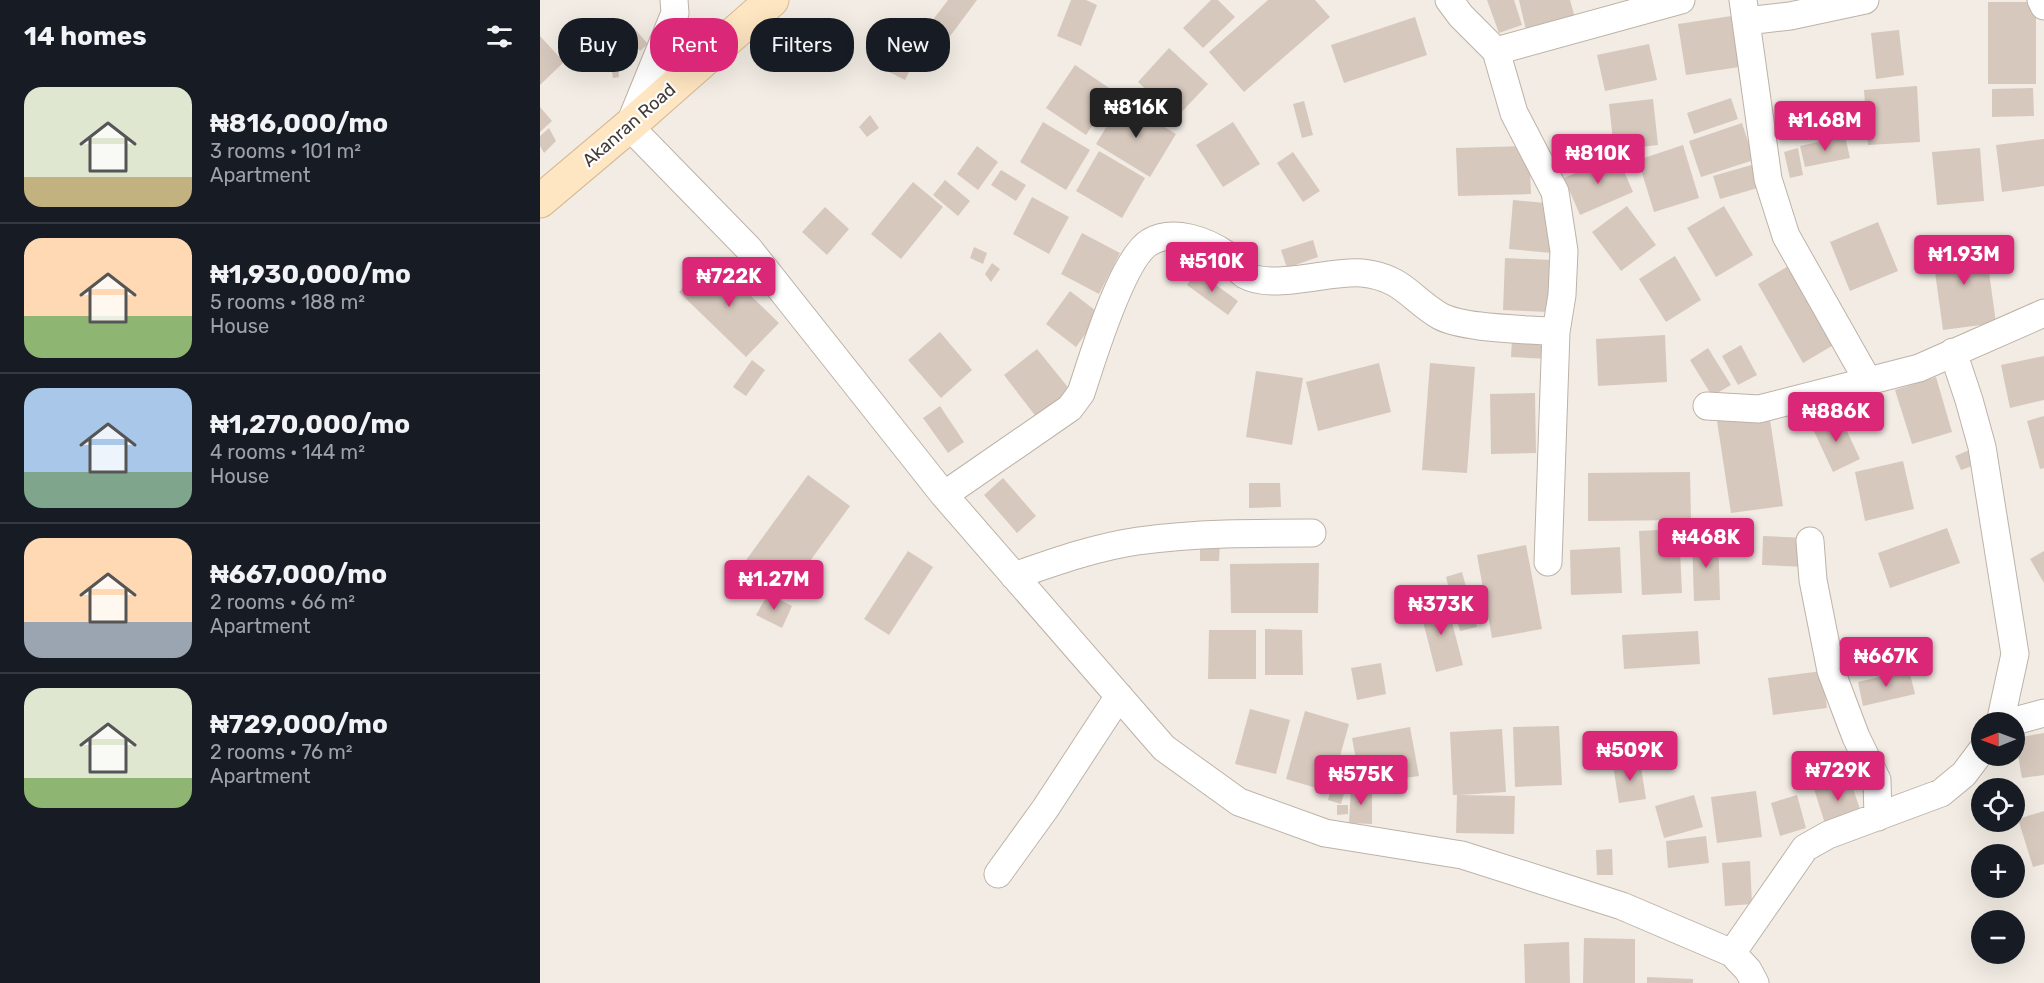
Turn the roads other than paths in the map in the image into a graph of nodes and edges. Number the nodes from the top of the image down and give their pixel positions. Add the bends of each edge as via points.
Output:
1 (674, 0) edge
2 (771, 0) edge
3 (1449, 0) edge
4 (1681, 0) edge
5 (1865, 0) edge
6 (2041, 0) edge
7 (2044, 6) edge
8 (1744, 10) edge
9 (1496, 51) junction
10 (629, 126) junction
11 (540, 201) edge
12 (2044, 313) edge
13 (1556, 332) junction
14 (1953, 352) junction
15 (1868, 381) junction
16 (1707, 406) dead end
17 (944, 495) junction
18 (1312, 532) dead end
19 (1810, 541) dead end
20 (1548, 562) dead end
21 (1014, 576) junction
22 (1119, 696) junction
23 (2002, 712) edge
24 (2044, 713) edge
25 (2025, 718) edge
26 (1971, 765) edge
27 (1878, 817) junction
28 (998, 874) dead end
29 (1745, 968) edge

1 - 10 street via 675,12
2 - 10 main road, Akanran Road
3 - 9 street
4 - 9 street
5 - 8 street via 1790,16
6 - 7 street
8 - 15 street via 1768,179 1786,236
9 - 13 street via 1514,113 1555,192 1564,251
10 - 11 main road, Akanran Road
10 - 17 street via 749,249
12 - 14 street
13 - 17 street via 1460,324 1440,316 1396,282 1379,275 1258,279 1244,275 1227,256 1189,237 1172,235 1150,242 1122,280 1081,393 1070,408
13 - 20 street
14 - 15 street via 1919,368
14 - 23 street via 1982,447 2015,654
15 - 16 street via 1759,409
17 - 21 street
18 - 21 street via 1137,541 1063,558
19 - 27 street via 1813,580 1831,671 1877,780
21 - 22 street
22 - 28 street
22 - 29 street via 1164,748 1239,802 1325,833 1462,855 1622,906
24 - 25 street
26 - 27 street via 1941,793
27 - 29 street via 1805,848 1747,931

